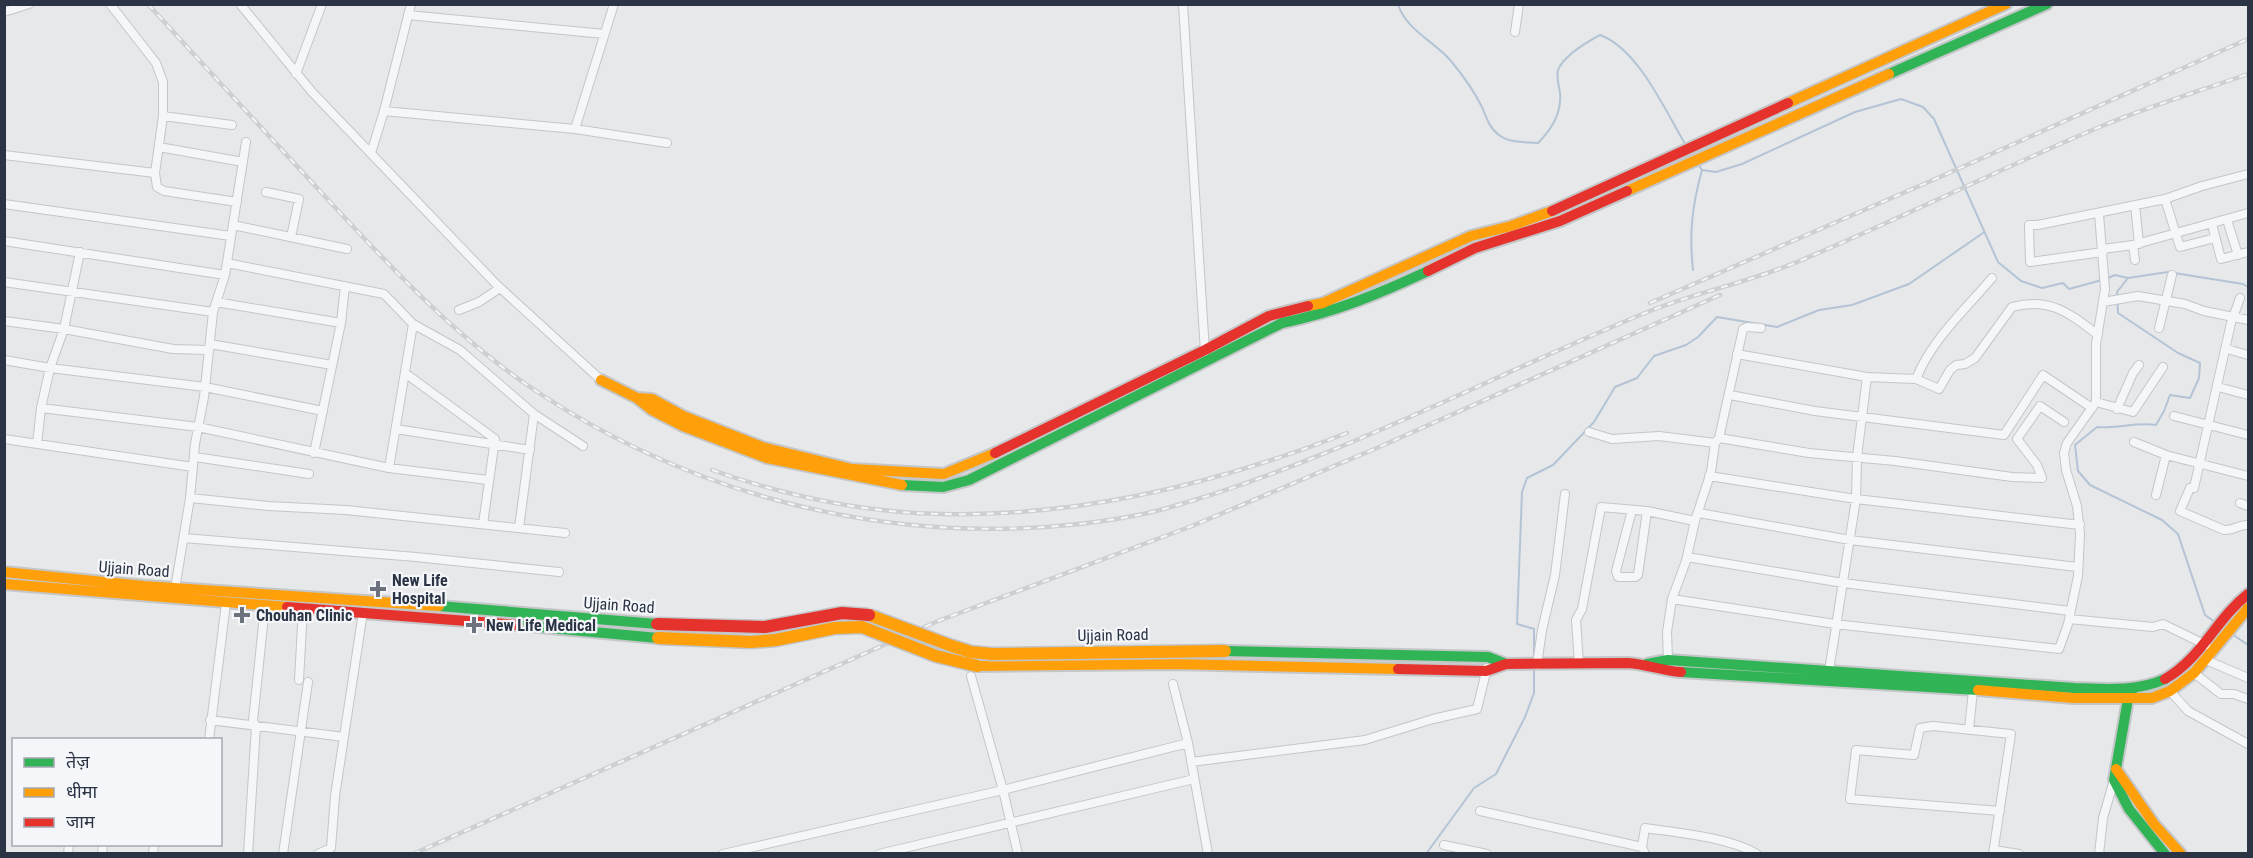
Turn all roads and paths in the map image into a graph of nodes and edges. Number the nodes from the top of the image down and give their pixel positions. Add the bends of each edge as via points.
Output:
1 (29, 4) edge
2 (110, 4) edge
3 (240, 4) edge
4 (322, 4) edge
5 (411, 4) edge
6 (614, 4) edge
7 (1183, 4) edge
8 (1519, 4) edge
9 (2006, 4) edge
10 (2047, 4) edge
11 (4, 12) edge
12 (408, 15) junction
13 (1515, 32) dead end
14 (604, 34) junction
15 (296, 74) junction
16 (384, 111) junction
17 (162, 116) junction
18 (231, 125) dead end
19 (574, 129) junction
20 (246, 142) dead end
21 (667, 143) dead end
22 (159, 147) junction
23 (370, 153) junction
24 (4, 155) edge
25 (243, 162) junction
26 (155, 173) junction
27 (2248, 174) edge
28 (266, 192) dead end
29 (2165, 199) junction
30 (237, 202) junction
31 (4, 204) edge
32 (2135, 205) junction
33 (2248, 213) edge
34 (2099, 214) junction
35 (2227, 220) junction
36 (2212, 224) junction
37 (233, 225) junction
38 (2175, 234) junction
39 (231, 236) junction
40 (291, 237) junction
41 (2215, 238) junction
42 (4, 241) edge
43 (2136, 244) junction
44 (346, 249) dead end
45 (2103, 250) junction
46 (80, 252) junction
47 (2248, 252) edge
48 (2238, 255) junction
49 (2135, 260) dead end
50 (227, 263) junction
51 (225, 275) junction
52 (2172, 275) dead end
53 (1992, 278) dead end
54 (4, 282) edge
55 (345, 286) junction
56 (500, 288) junction
57 (72, 292) junction
58 (2240, 298) dead end
59 (2165, 300) junction
60 (216, 302) junction
61 (2103, 302) junction
62 (459, 310) dead end
63 (213, 312) junction
64 (2235, 317) junction
65 (2248, 320) edge
66 (4, 321) edge
67 (341, 323) junction
68 (414, 324) junction
69 (1761, 328) dead end
70 (2159, 328) dead end
71 (64, 329) junction
72 (2098, 335) junction
73 (209, 347) junction
74 (2227, 349) junction
75 (1737, 354) junction
76 (2248, 355) edge
77 (1206, 356) junction
78 (4, 360) edge
79 (332, 365) junction
80 (2139, 365) dead end
81 (2163, 367) dead end
82 (50, 368) junction
83 (405, 374) junction
84 (1867, 377) junction
85 (1916, 379) junction
86 (601, 380) joint
87 (205, 387) junction
88 (2218, 387) junction
89 (1730, 395) junction
90 (2248, 395) edge
91 (2094, 405) junction
92 (41, 408) junction
93 (2117, 409) junction
94 (323, 411) junction
95 (534, 414) junction
96 (2174, 416) dead end
97 (1862, 417) junction
98 (2064, 422) dead end
99 (2209, 425) junction
100 (198, 427) junction
101 (396, 429) junction
102 (1589, 432) dead end
103 (2248, 435) edge
104 (4, 439) edge
105 (1717, 441) junction
106 (2134, 442) dead end
107 (37, 444) junction
108 (495, 445) junction
109 (583, 446) dead end
110 (530, 450) junction
111 (314, 453) junction
112 (2166, 455) junction
113 (195, 457) junction
114 (1857, 457) junction
115 (2199, 462) junction
116 (193, 467) junction
117 (389, 468) junction
118 (309, 474) dead end
119 (1709, 476) junction
120 (2248, 476) edge
121 (488, 480) junction
122 (1565, 494) dead end
123 (2156, 495) dead end
124 (190, 498) junction
125 (1856, 499) junction
126 (1632, 510) junction
127 (1647, 511) junction
128 (1697, 517) junction
129 (483, 524) junction
130 (2080, 525) junction
131 (2248, 525) edge
132 (519, 528) junction
133 (565, 532) dead end
134 (184, 538) junction
135 (1850, 540) junction
136 (1687, 557) junction
137 (2077, 567) junction
138 (4, 572) edge
139 (559, 572) dead end
140 (1843, 583) junction
141 (4, 584) edge
142 (175, 589) junction
143 (2248, 594) edge
144 (1672, 599) junction
145 (226, 603) junction
146 (265, 606) junction
147 (303, 608) junction
148 (2241, 609) edge
149 (363, 612) junction
150 (2070, 615) junction
151 (497, 617) junction
152 (1835, 624) junction
153 (2212, 643) junction
154 (1488, 657) junction
155 (1668, 660) junction
156 (2206, 660) junction
157 (1512, 664) junction
158 (1579, 664) junction
159 (1643, 664) junction
160 (1536, 665) junction
161 (1486, 671) junction
162 (1829, 671) junction
163 (2194, 674) junction
164 (971, 676) dead end
165 (2248, 678) edge
166 (1173, 684) dead end
167 (1973, 690) junction
168 (2169, 691) junction
169 (2131, 693) junction
170 (2248, 699) edge
171 (210, 720) junction
172 (256, 726) junction
173 (1969, 730) junction
174 (300, 731) junction
175 (344, 737) junction
176 (209, 738) edge
177 (1188, 743) junction
178 (2248, 744) edge
179 (1191, 762) junction
180 (2115, 775) junction
181 (1194, 779) junction
182 (1004, 790) junction
183 (1480, 811) dead end
184 (2000, 811) junction
185 (1011, 823) junction
186 (1444, 845) dead end
187 (1644, 850) edge
188 (1994, 852) edge
189 (248, 854) edge
190 (283, 854) edge
191 (318, 854) edge
192 (723, 854) edge
193 (879, 854) edge
194 (1018, 854) edge
195 (1208, 854) edge
196 (1487, 854) edge
197 (1757, 854) edge
198 (2019, 854) edge
199 (2098, 854) edge
200 (2165, 854) edge
201 (2181, 854) edge

1 - 11 street
2 - 17 street via 156,63 163,82
3 - 15 street
4 - 15 street
5 - 12 street
6 - 14 street
7 - 77 street
8 - 13 street
9 - 77 main road via 1563,207 1471,236 1323,303 1269,316
10 - 77 main road via 1560,221 1475,248 1375,296 1282,323
12 - 14 street
12 - 16 street
14 - 19 street
15 - 23 street
16 - 19 street
16 - 23 street
17 - 18 street
17 - 22 street
19 - 21 street
20 - 25 street
22 - 25 street
22 - 26 street
23 - 56 street
24 - 26 street
25 - 30 street
26 - 30 street via 157,187 164,191
27 - 29 street
28 - 40 street via 299,199
29 - 32 street
29 - 38 street
30 - 37 street
31 - 39 street
32 - 34 street
32 - 43 street
33 - 35 street
34 - 45 street
34 - 45 street via 2029,225 2030,262
35 - 36 street
35 - 48 street
36 - 38 street
36 - 41 street
37 - 39 street
37 - 40 street
38 - 41 street via 2180,247
38 - 43 street
39 - 50 street
40 - 44 street
41 - 48 street via 2221,259
42 - 46 street
43 - 45 street
43 - 49 street
45 - 61 street
46 - 51 street
46 - 57 street
47 - 48 street
50 - 51 street
50 - 55 street
51 - 60 street
52 - 59 street
53 - 85 street via 1933,346
54 - 57 street
55 - 67 street
55 - 68 street via 384,294
56 - 62 street
56 - 86 street
57 - 63 street
57 - 71 street
58 - 64 street
59 - 61 street via 2138,296
59 - 64 street
59 - 70 street
60 - 63 street
60 - 67 street
61 - 72 street
63 - 73 street
64 - 65 street
64 - 74 street
66 - 71 street
67 - 79 street
68 - 83 street
68 - 95 street via 460,350
69 - 75 street via 1745,327
71 - 73 street via 173,349
71 - 82 street
72 - 85 street via 2070,314 2051,306 2034,302 2012,307 1975,358 1950,370 1939,389
72 - 91 street
73 - 79 street
73 - 87 street
74 - 76 street
74 - 88 street
75 - 84 street
75 - 89 street
77 - 86 main road via 944,474 852,469 762,447
78 - 82 street
79 - 94 street
80 - 93 street
81 - 93 street via 2133,412
82 - 87 street
82 - 92 street
83 - 101 street
83 - 108 street via 490,435
84 - 85 street
84 - 97 street
87 - 94 street
87 - 100 street
88 - 90 street
88 - 99 street
89 - 97 street
89 - 105 street
91 - 93 street
91 - 97 street via 2043,375 2004,435
91 - 130 street via 2067,443 2064,460
92 - 100 street
92 - 107 street
94 - 111 street
95 - 109 street
95 - 110 street
96 - 99 street
97 - 114 street
98 - 114 street via 2040,406 2017,439 2042,478
99 - 103 street
99 - 115 street
100 - 111 street
100 - 113 street
101 - 108 street
101 - 117 street
102 - 105 street via 1612,439 1659,436
104 - 107 street
105 - 114 street
105 - 119 street
106 - 112 street
107 - 116 street
108 - 110 street
108 - 121 street
110 - 132 street
111 - 117 street
112 - 115 street
112 - 123 street
113 - 116 street
113 - 118 street
114 - 125 street
115 - 120 street
115 - 131 street via 2194,488 2190,488 2180,511 2224,530
116 - 124 street
117 - 121 street
119 - 125 street
119 - 128 street
121 - 129 street
122 - 160 street via 1555,575
124 - 129 street
124 - 134 street
125 - 130 street
125 - 135 street
126 - 127 street
126 - 127 street via 1616,571 1618,577 1638,575
126 - 158 street via 1601,507 1582,609 1576,620
127 - 128 street
128 - 135 street
128 - 136 street
129 - 132 street
130 - 137 street
132 - 133 street
134 - 139 street
134 - 142 street
135 - 137 street
135 - 140 street
136 - 140 street
136 - 144 street
137 - 150 street
138 - 142 main road, Ujjain Road
140 - 150 street
140 - 152 street
141 - 145 main road, Ujjain Road
142 - 151 main road, Ujjain Road
143 - 148 main road
144 - 152 street
144 - 155 street
145 - 146 main road, Ujjain Road
145 - 171 street
146 - 147 main road, Ujjain Road
146 - 172 street via 253,721
147 - 149 main road, Ujjain Road
147 - 174 street
148 - 153 main road
149 - 151 main road, Ujjain Road
149 - 175 street
150 - 152 street via 2059,649
150 - 153 street via 2153,627 2163,624
151 - 154 main road, Ujjain Road, bridge via 765,627 842,613 867,614 971,652 992,654 1225,651
151 - 161 main road, Ujjain Road, bridge via 526,627 751,642 849,626 870,629 936,656 977,666 1174,664
152 - 162 street
153 - 156 main road
153 - 169 main road via 2171,678
154 - 157 main road
154 - 161 street
155 - 159 main road
155 - 162 main road
156 - 163 main road
156 - 165 street
157 - 160 main road
157 - 161 main road, Ujjain Road
158 - 159 main road
158 - 160 main road
159 - 167 main road via 1666,671
161 - 179 street via 1477,709 1365,740
162 - 169 main road
163 - 168 main road
163 - 170 street via 2221,694
164 - 182 street
166 - 177 street
167 - 169 main road via 2073,698
167 - 173 street
168 - 169 main road via 2152,698
168 - 178 street via 2188,711
169 - 180 main road
171 - 172 street
171 - 176 street
172 - 174 street
172 - 189 street
173 - 184 street via 2011,734
173 - 184 street via 1920,728 1914,754 1856,750 1850,799
174 - 175 street
174 - 190 street
175 - 191 street via 331,848
177 - 179 street
177 - 182 street
179 - 181 street
180 - 199 street
180 - 200 main road via 2129,809
180 - 201 main road
181 - 185 street
181 - 195 street
182 - 185 street
182 - 192 street
183 - 187 street
184 - 188 street
185 - 193 street
185 - 194 street
186 - 196 street
187 - 197 street via 1645,828 1698,836
188 - 198 street

